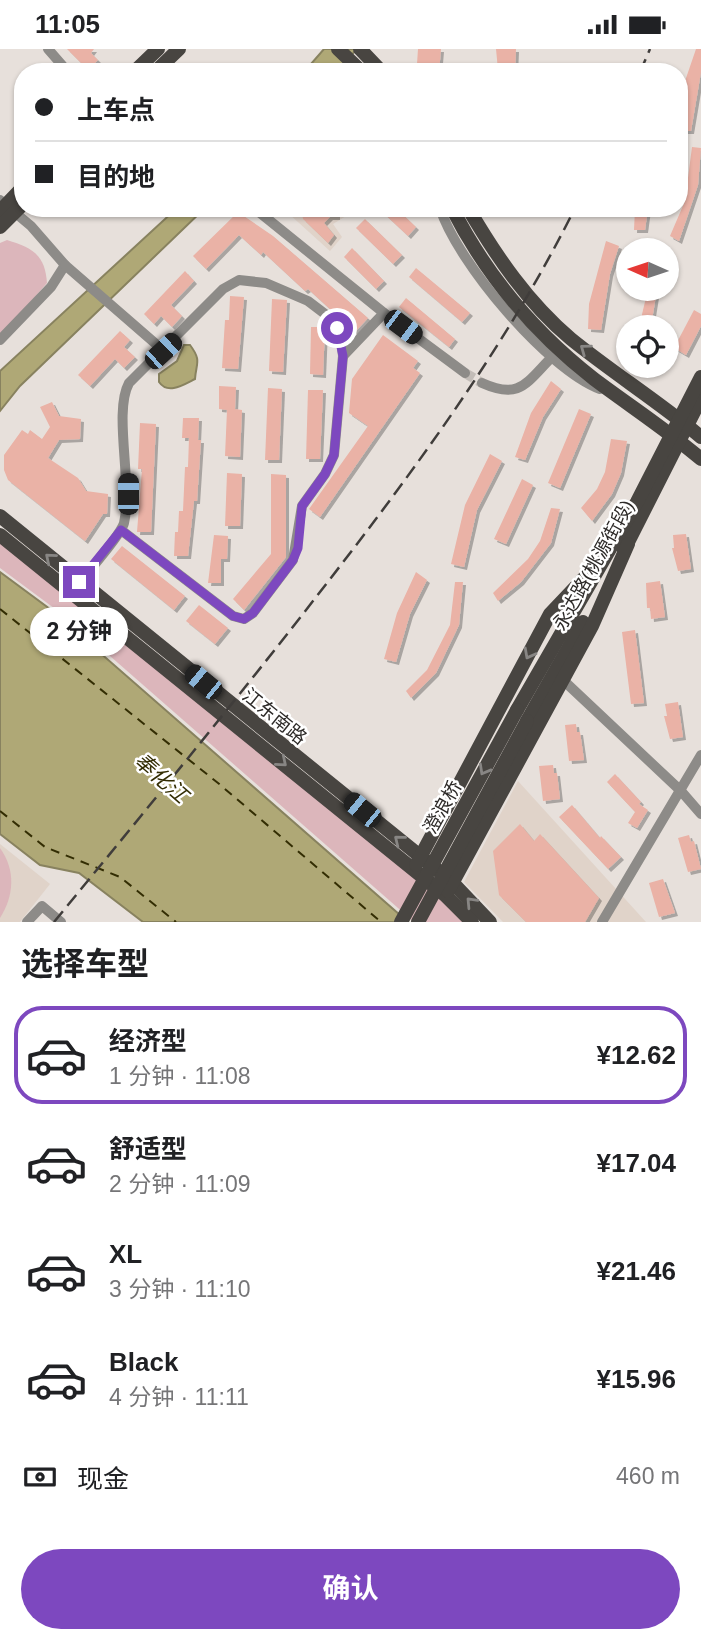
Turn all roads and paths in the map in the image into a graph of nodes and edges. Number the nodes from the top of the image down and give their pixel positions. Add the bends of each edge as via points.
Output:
1 (48, 49) edge
2 (158, 49) edge
3 (179, 49) edge
4 (338, 49) edge
5 (360, 59) edge
6 (60, 63) edge
7 (143, 63) edge
8 (164, 63) edge
9 (9, 207) edge
10 (21, 217) edge
11 (265, 217) edge
12 (443, 217) edge
13 (457, 217) edge
14 (473, 217) edge
15 (0, 226) edge
16 (65, 265) junction
17 (384, 313) junction
18 (0, 340) edge
19 (163, 351) junction
20 (343, 356) junction
21 (552, 357) junction
22 (465, 373) tunnel mouth
23 (701, 377) edge
24 (482, 383) tunnel mouth
25 (618, 396) junction
26 (701, 398) edge
27 (684, 422) junction
28 (701, 437) edge
29 (676, 438) junction
30 (701, 459) edge
31 (0, 516) edge
32 (121, 530) junction
33 (0, 535) edge
34 (628, 544) junction
35 (600, 562) junction
36 (75, 587) junction
37 (562, 680) junction
38 (517, 710) joint
39 (527, 721) joint
40 (701, 755) edge
41 (681, 791) junction
42 (701, 814) edge
43 (417, 863) junction
44 (449, 889) junction
45 (27, 922) edge
46 (61, 922) edge
47 (401, 922) edge
48 (418, 922) edge
49 (472, 922) edge
50 (490, 922) edge
51 (603, 922) edge

1 - 6 street
2 - 7 main road
3 - 8 main road
4 - 5 main road
9 - 15 main road
10 - 16 street
11 - 17 street
12 - 21 street via 468,260
13 - 25 main road via 484,265 526,316
27 -> 14 main road via 570,338 533,302
16 - 18 street
16 - 19 street
17 - 20 street
17 - 22 street
19 - 20 street via 223,289 239,280 266,283 323,311 337,328
19 - 32 street via 126,390 123,428 128,494
20 - 32 street via 334,455 302,506 293,560 253,613 244,619 233,616
21 - 24 street via 519,390 505,392
21 - 25 street via 592,386
23 - 27 main road
25 - 29 main road
26 - 27 main road
27 - 28 main road
27 - 29 main road, 永达路(桃源街段)
29 - 30 main road
29 - 34 main road, 永达路(桃源街段)
29 - 35 main road, 永达路(桃源街段)
36 -> 31 main road, 江东南路
32 - 36 street
33 - 36 main road, 江东南路
34 - 37 main road
34 - 39 main road, 永达路(桃源街段)
35 - 38 main road, 永达路(桃源街段)
35 -> 43 main road via 550,614
36 - 43 main road, 江东南路
37 - 41 street
37 - 44 main road
38 -> 47 main road, 澄浪桥, bridge
39 - 48 main road, 澄浪桥, bridge
40 - 41 street
41 - 42 street
41 - 51 street
43 - 44 main road, 江东南路
44 - 49 main road, 江东南路
50 -> 44 main road, 江东南路
45 - 46 street via 42,906

